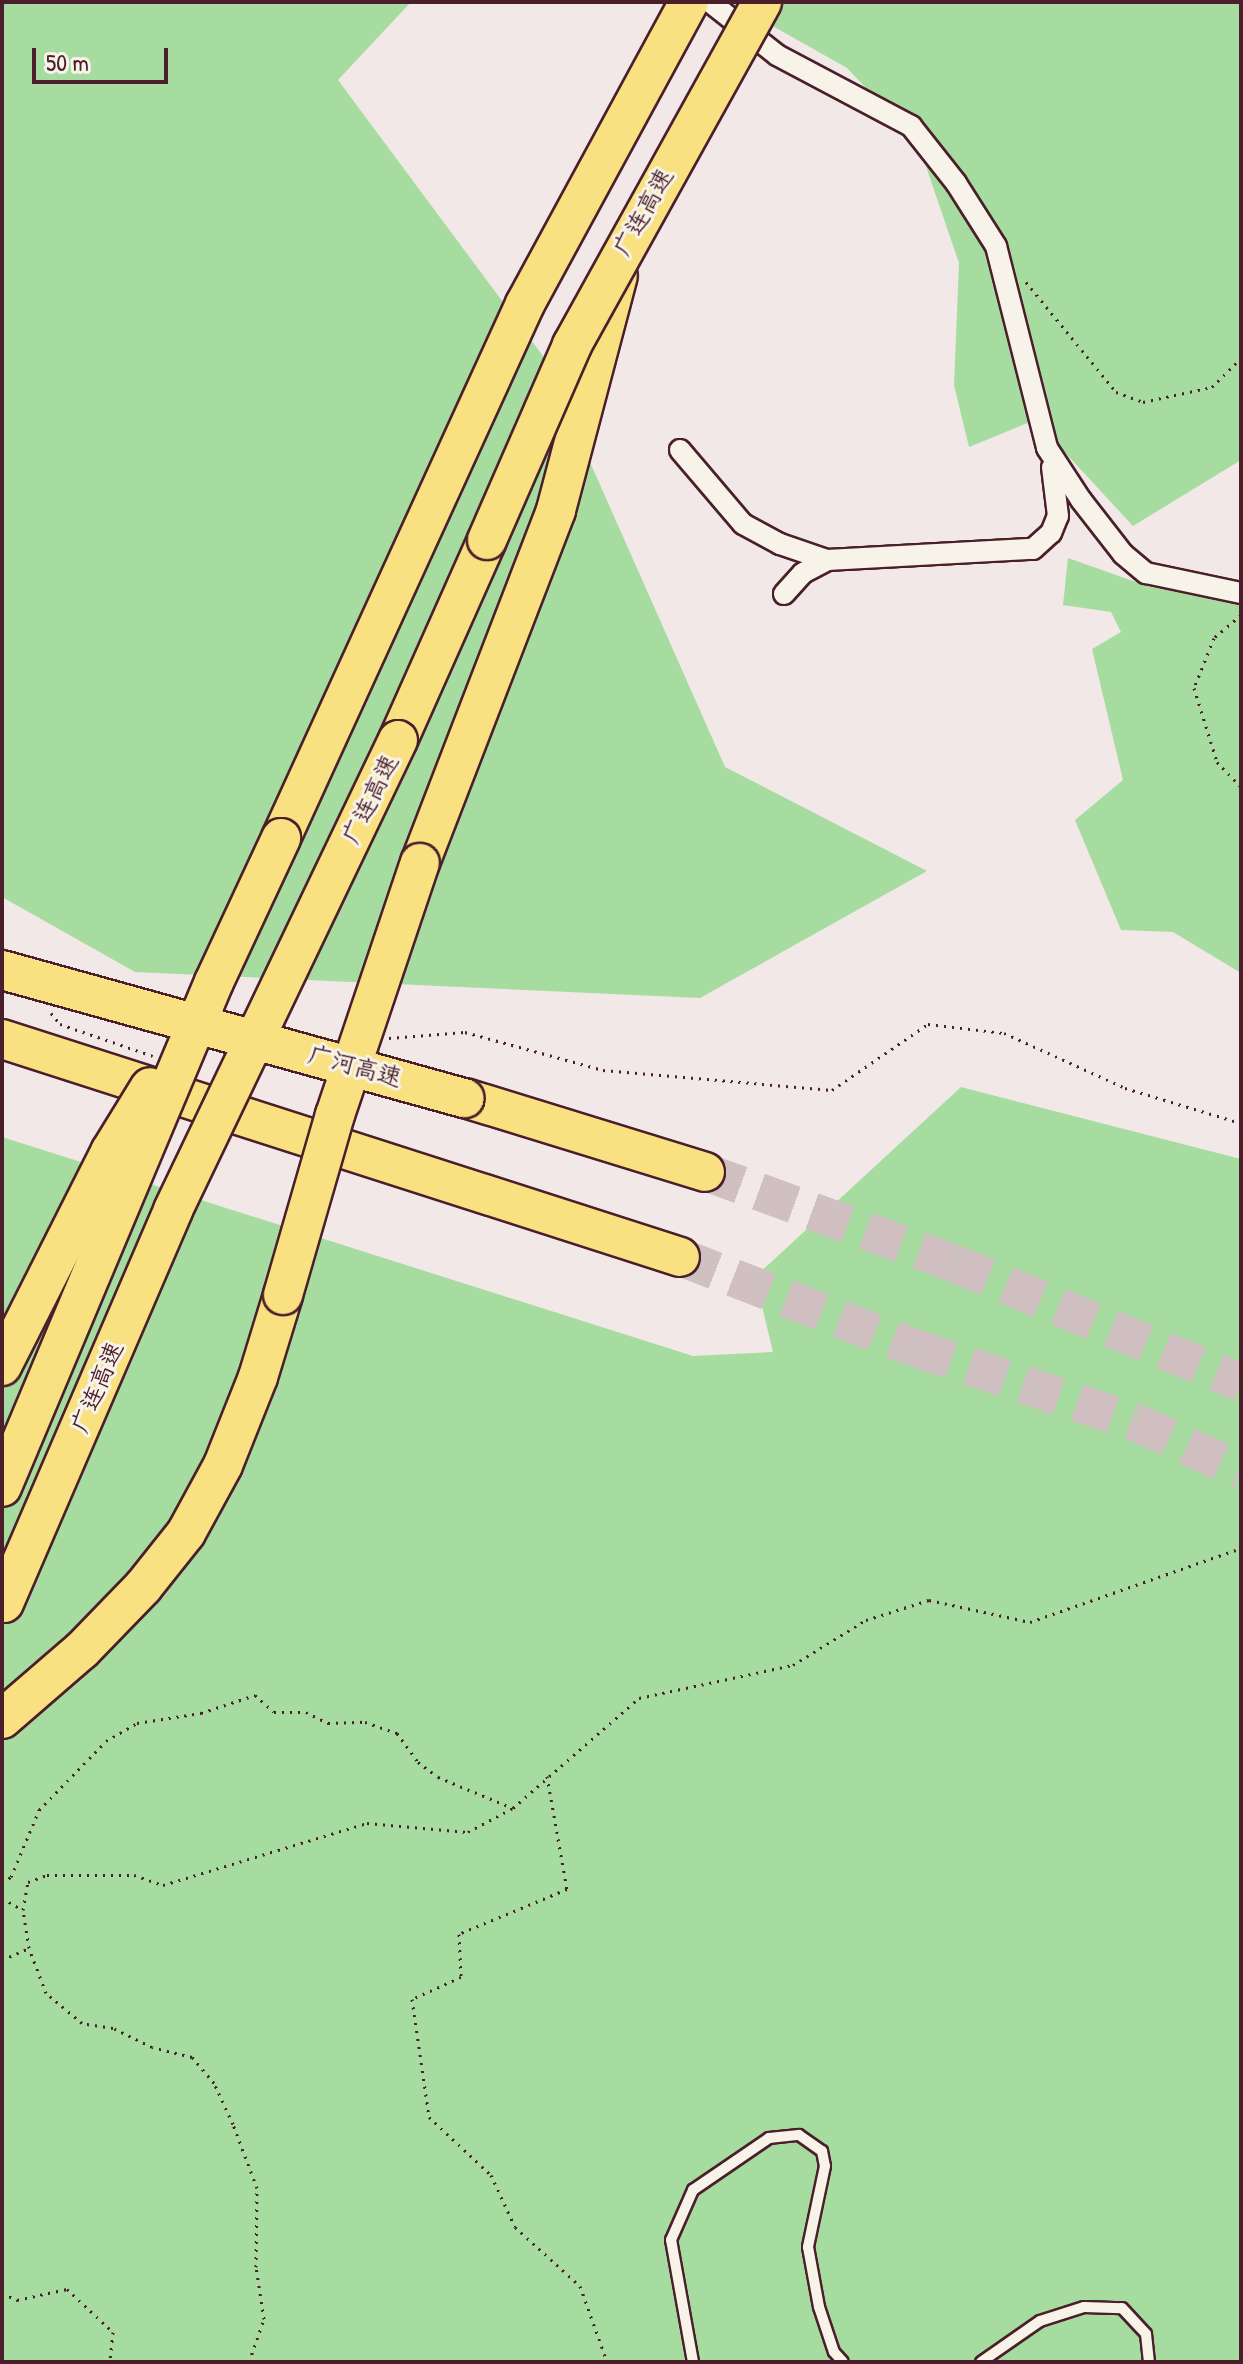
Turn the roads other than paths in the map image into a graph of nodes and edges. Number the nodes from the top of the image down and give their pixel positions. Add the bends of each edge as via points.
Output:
1 (689, 2) edge
2 (710, 2) edge
3 (762, 2) edge
4 (627, 242) junction
5 (1047, 448) junction
6 (680, 450) dead end
7 (827, 560) junction
8 (1241, 593) edge
9 (784, 594) dead end
10 (2, 970) edge
11 (214, 982) junction
12 (2, 1039) edge
13 (705, 1172) tunnel mouth
14 (680, 1257) tunnel mouth
15 (2, 1366) edge
16 (2, 1487) edge
17 (3, 1606) edge
18 (2, 1719) edge
19 (693, 2362) edge
20 (843, 2362) edge
21 (981, 2362) edge
22 (1149, 2362) edge

1 - 11 highway, 广连高速, bridge via 525,304
2 - 5 street via 777,55 911,126 956,183 996,246
3 - 4 highway, 广连高速, bridge
4 - 17 highway, 广连高速, bridge via 572,345 398,740 173,1210
4 - 18 highway, bridge via 556,510 420,863 229,1451 186,1533 143,1587 82,1650
5 - 7 street via 1058,488 1058,516 1051,533 1033,549
5 - 8 street via 1114,543 1146,573
6 - 7 street via 743,524
7 - 9 street via 803,573
10 - 13 highway, 广河高速, bridge via 465,1098
11 - 15 highway, bridge via 110,1152
11 - 16 highway, 广连高速, bridge
12 - 14 highway, bridge
19 - 20 lane via 671,2240 693,2190 769,2138 799,2135 822,2151 825,2166 808,2247 819,2307 834,2352
21 - 22 lane via 1040,2321 1084,2307 1122,2308 1146,2334

